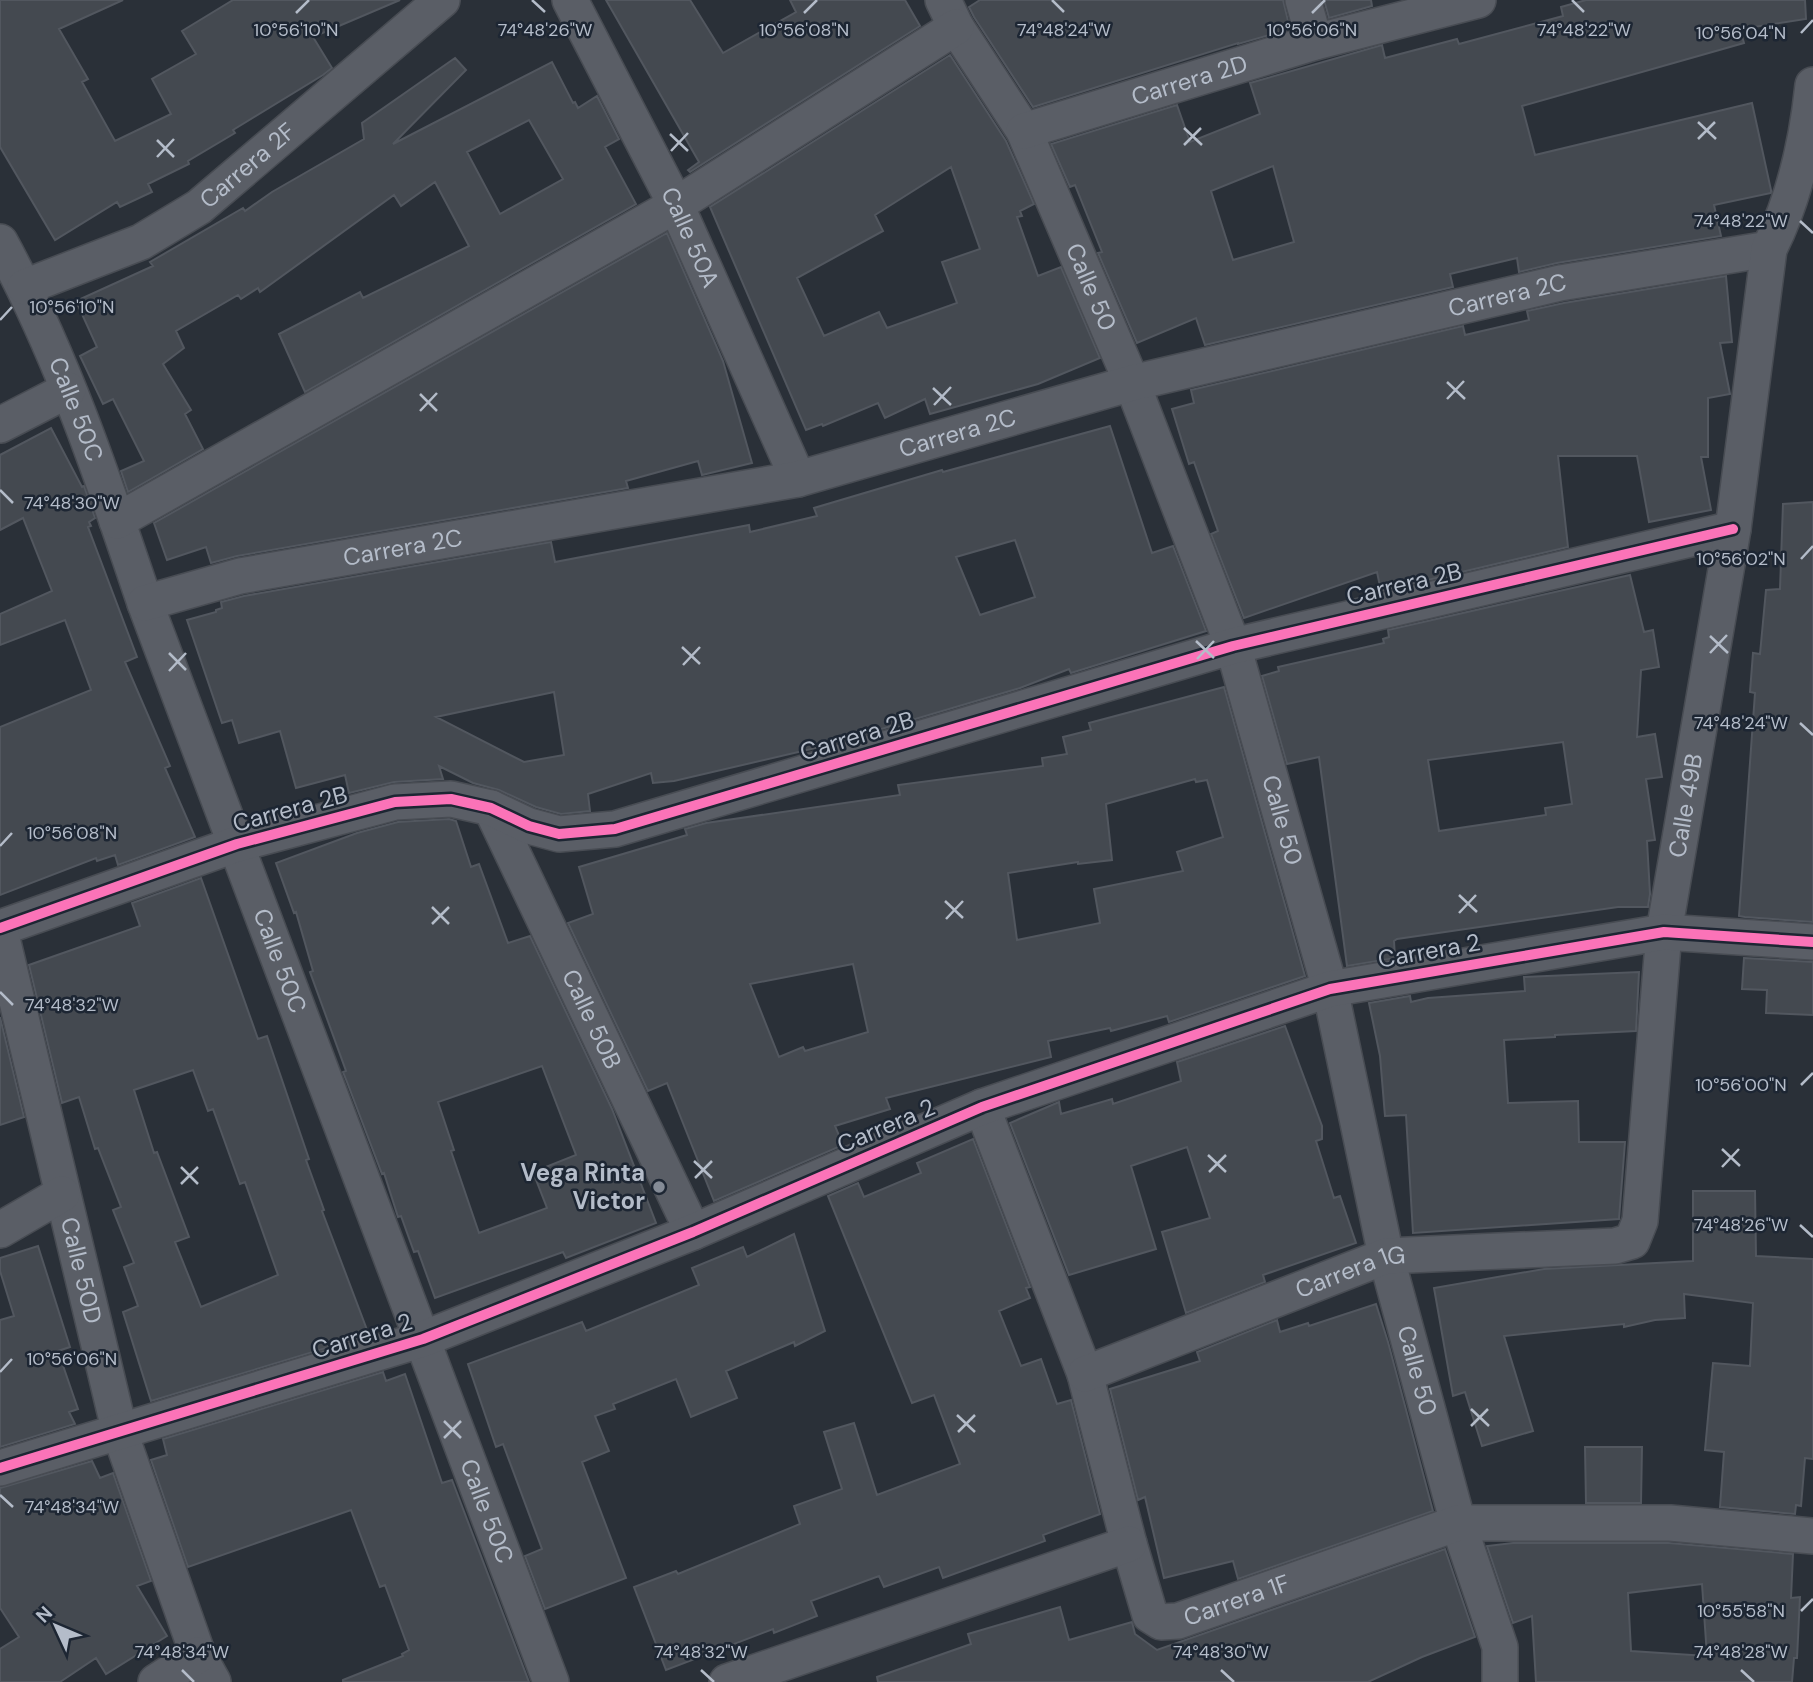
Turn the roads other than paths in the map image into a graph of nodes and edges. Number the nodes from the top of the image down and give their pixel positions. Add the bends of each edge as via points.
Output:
1 (442, 0) edge
2 (570, 0) edge
3 (1303, 0) edge
4 (1478, 0) edge
5 (950, 14) edge
6 (1315, 42) junction
7 (1813, 85) edge
8 (1024, 131) junction
9 (676, 205) junction
10 (0, 242) edge
11 (1769, 249) junction
12 (25, 287) junction
13 (1132, 383) junction
14 (68, 390) junction
15 (0, 425) edge
16 (799, 479) junction
17 (117, 521) junction
18 (1733, 529) junction
19 (145, 603) junction
20 (1233, 646) junction
21 (491, 808) junction
22 (237, 844) junction
23 (0, 929) edge
24 (1664, 932) junction
25 (1813, 942) edge
26 (1330, 989) junction
27 (982, 1107) junction
28 (62, 1194) junction
29 (0, 1230) edge
30 (693, 1232) junction
31 (1632, 1241) joint
32 (1385, 1256) junction
33 (423, 1339) junction
34 (1085, 1374) junction
35 (120, 1433) junction
36 (0, 1468) edge
37 (1458, 1523) junction
38 (1813, 1536) edge
39 (1129, 1544) junction
40 (206, 1668) edge
41 (156, 1682) edge
42 (551, 1682) edge
43 (727, 1682) edge
44 (1500, 1682) edge

1 - 12 street, Carrera 2F via 199,207 141,242
2 - 9 street, Calle 50A
3 - 6 street
4 - 6 street, Carrera 2D
5 - 8 street, Calle 50
5 - 9 street
6 - 8 street, Carrera 2D
7 - 11 street, Calle 49B via 1808,127 1788,207
8 - 13 street, Calle 50
9 - 16 street, Calle 50A
9 - 17 street
10 - 12 street, Calle 50C
11 - 13 street, Carrera 2C via 1560,284
11 - 18 street, Calle 49B
12 - 14 street, Calle 50C
13 - 16 street, Carrera 2C
13 - 20 street, Calle 50
14 - 15 street
14 - 17 street, Calle 50C
16 - 19 street, Carrera 2C via 240,576
17 - 19 street, Calle 50C
18 - 20 street, Carrera 2B
18 - 24 street, Calle 49B
19 - 22 street, Calle 50C
20 - 21 street, Carrera 2B via 615,829 559,834
20 - 26 street, Calle 50
21 - 22 street, Carrera 2B via 451,799 395,802
21 - 30 street, Calle 50B
22 - 23 street, Carrera 2B
22 - 33 street, Calle 50C
23 - 28 street, Calle 50D
24 - 25 street, Carrera 2
24 - 26 street, Carrera 2
24 - 31 street, Calle 49B via 1640,1221
26 - 27 street, Carrera 2
26 - 32 street, Calle 50
27 - 30 street, Carrera 2
27 - 34 street
28 - 29 street
28 - 35 street, Calle 50D
30 - 33 street, Carrera 2
31 - 32 street, Carrera 1G via 1615,1247
32 - 34 street, Carrera 1G
32 - 37 street, Calle 50
33 - 35 street, Carrera 2
33 - 42 street, Calle 50C
34 - 39 street
35 - 36 street, Carrera 2
35 - 40 street, Calle 50D
37 - 38 street, Carrera 1F via 1670,1523
37 - 39 street, Carrera 1F via 1178,1621 1161,1622 1150,1615
37 - 44 street, Calle 50 via 1500,1647
39 - 43 street
40 - 41 street

